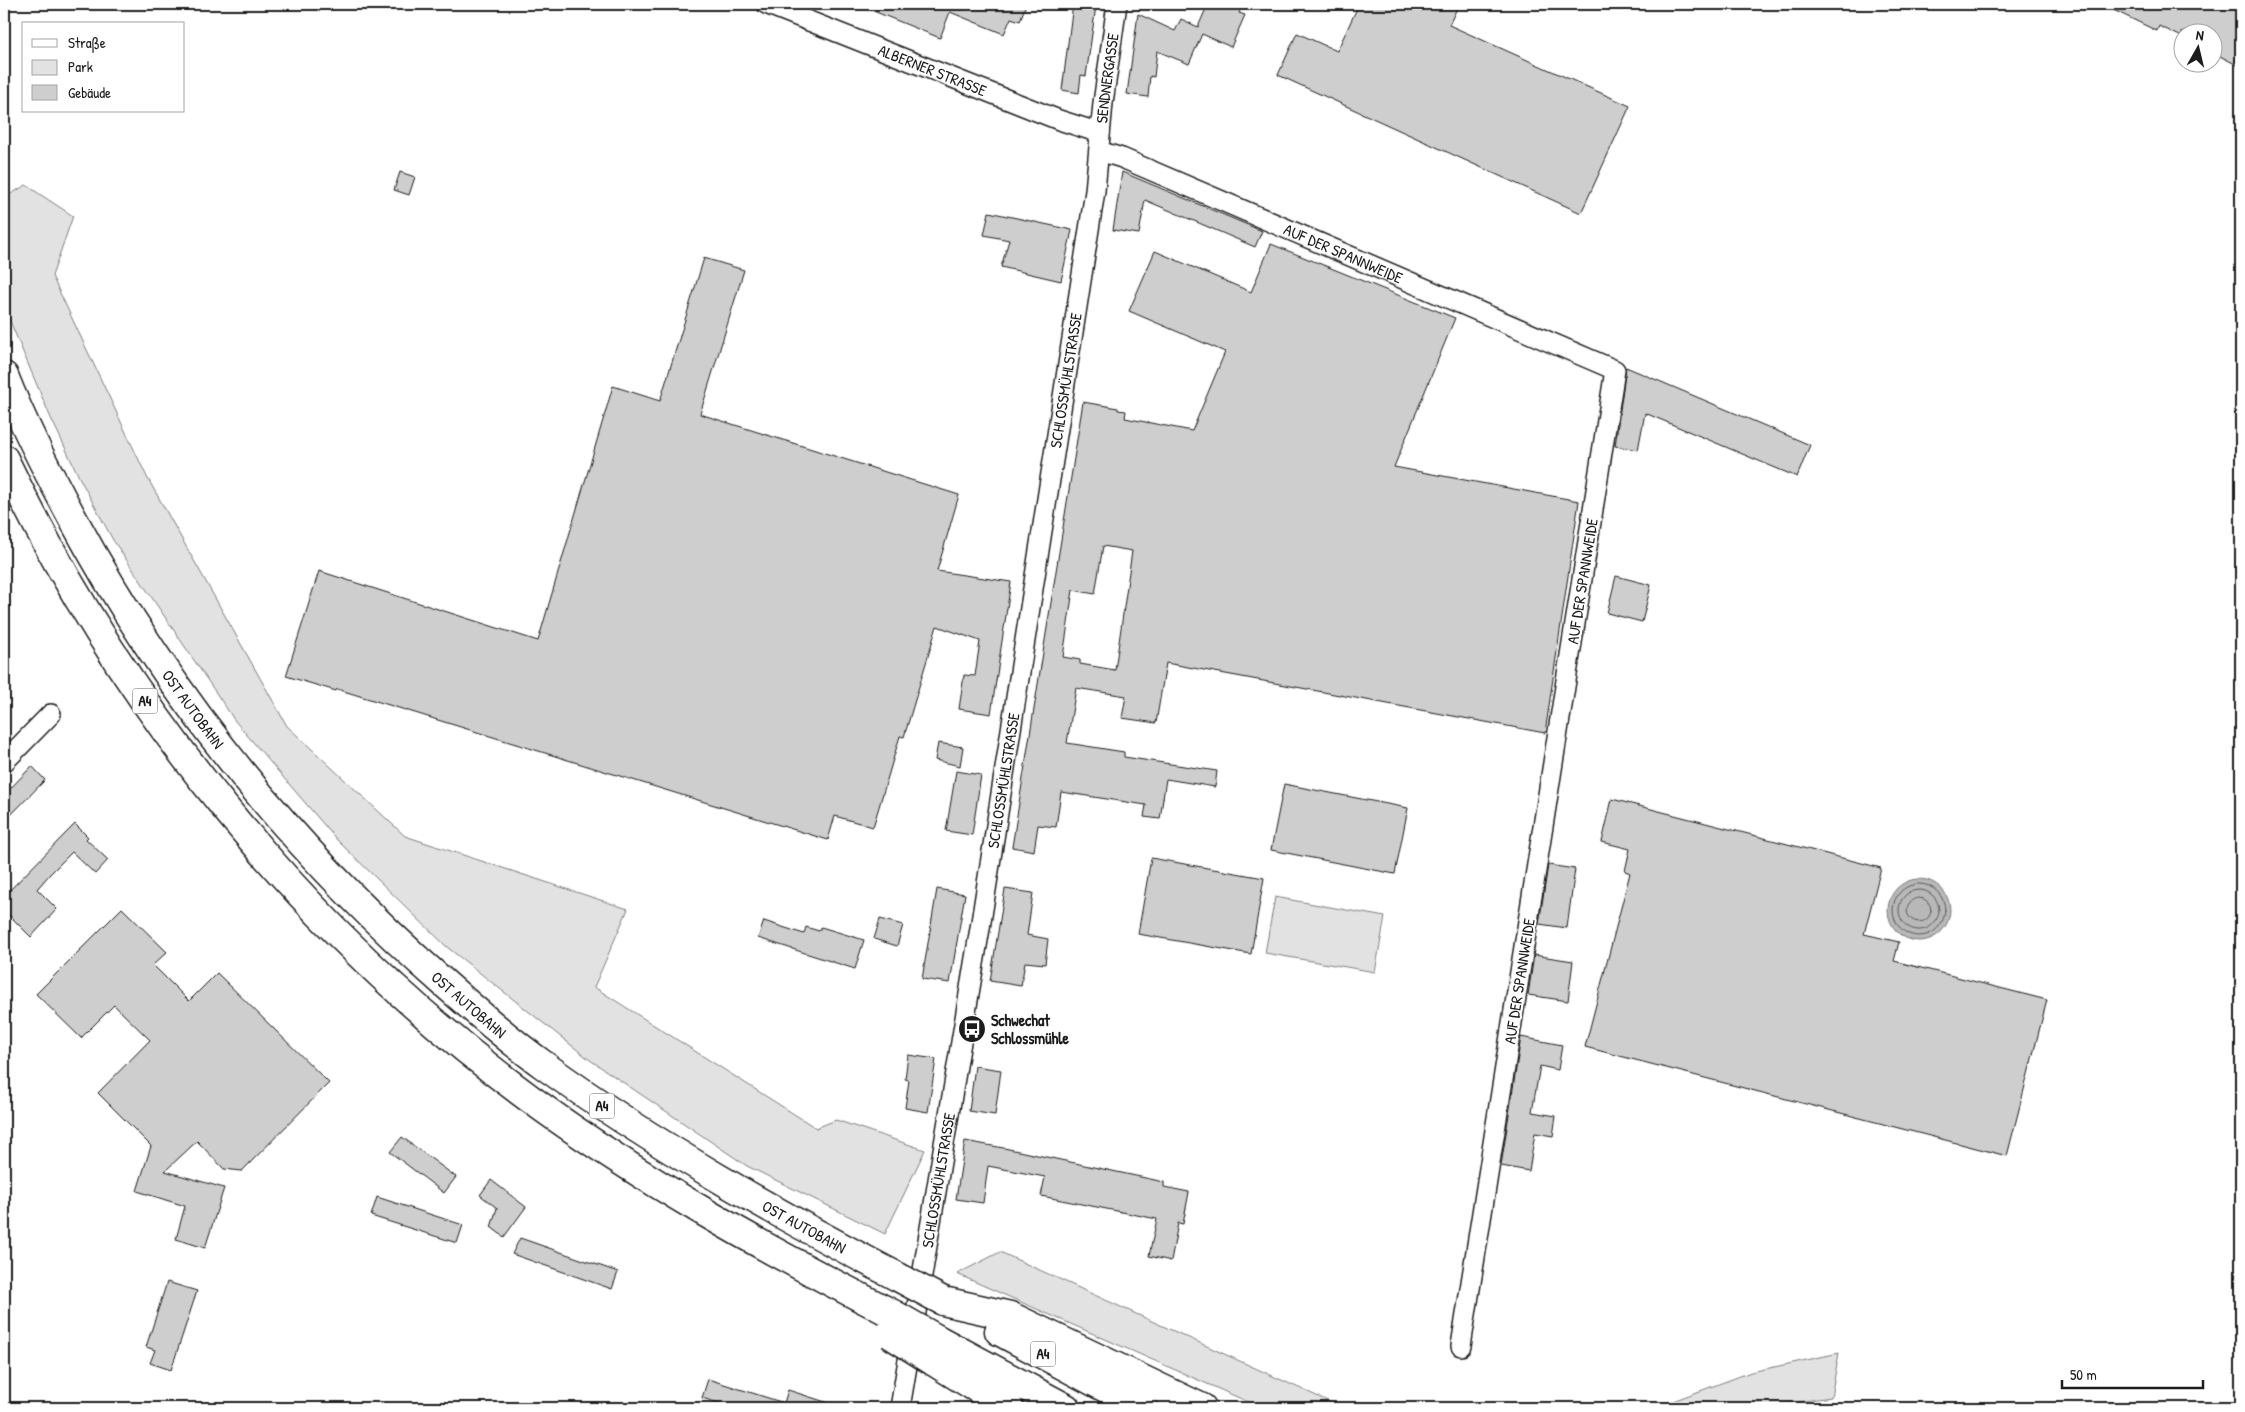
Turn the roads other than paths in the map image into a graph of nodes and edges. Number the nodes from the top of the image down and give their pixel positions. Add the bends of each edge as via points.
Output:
1 (766, 4) edge
2 (1117, 4) edge
3 (1100, 132) junction
4 (1099, 151) junction
5 (4, 376) edge
6 (4, 459) edge
7 (51, 714) dead end
8 (4, 762) edge
9 (943, 1301) junction
10 (1461, 1346) dead end
11 (935, 1350) junction
12 (900, 1408) edge
13 (1010, 1408) edge
14 (1066, 1408) edge
15 (1143, 1408) edge
16 (1202, 1408) edge

1 - 3 street, ALBERNER STRASSE via 1059,120
2 - 3 street, SENDNERGASSE
3 - 4 street, SENDNERGASSE
4 - 10 street, AUF DER SPANNWEIDE via 1122,158 1615,370
4 - 12 street, SCHLOSSMÜHLSTRASSE via 981,922
5 - 9 highway, OST AUTOBAHN / A4, bridge via 52,481 94,559 142,637 228,756 341,886 406,950 481,1016 601,1106 711,1174
6 - 11 highway, A4, bridge via 55,559 168,734 265,854 397,990 479,1059 611,1155 755,1242 820,1276
7 - 8 street
9 - 15 highway, OST AUTOBAHN / A4
9 - 16 highway via 1010,1316
11 - 13 highway
11 - 14 highway, A4

